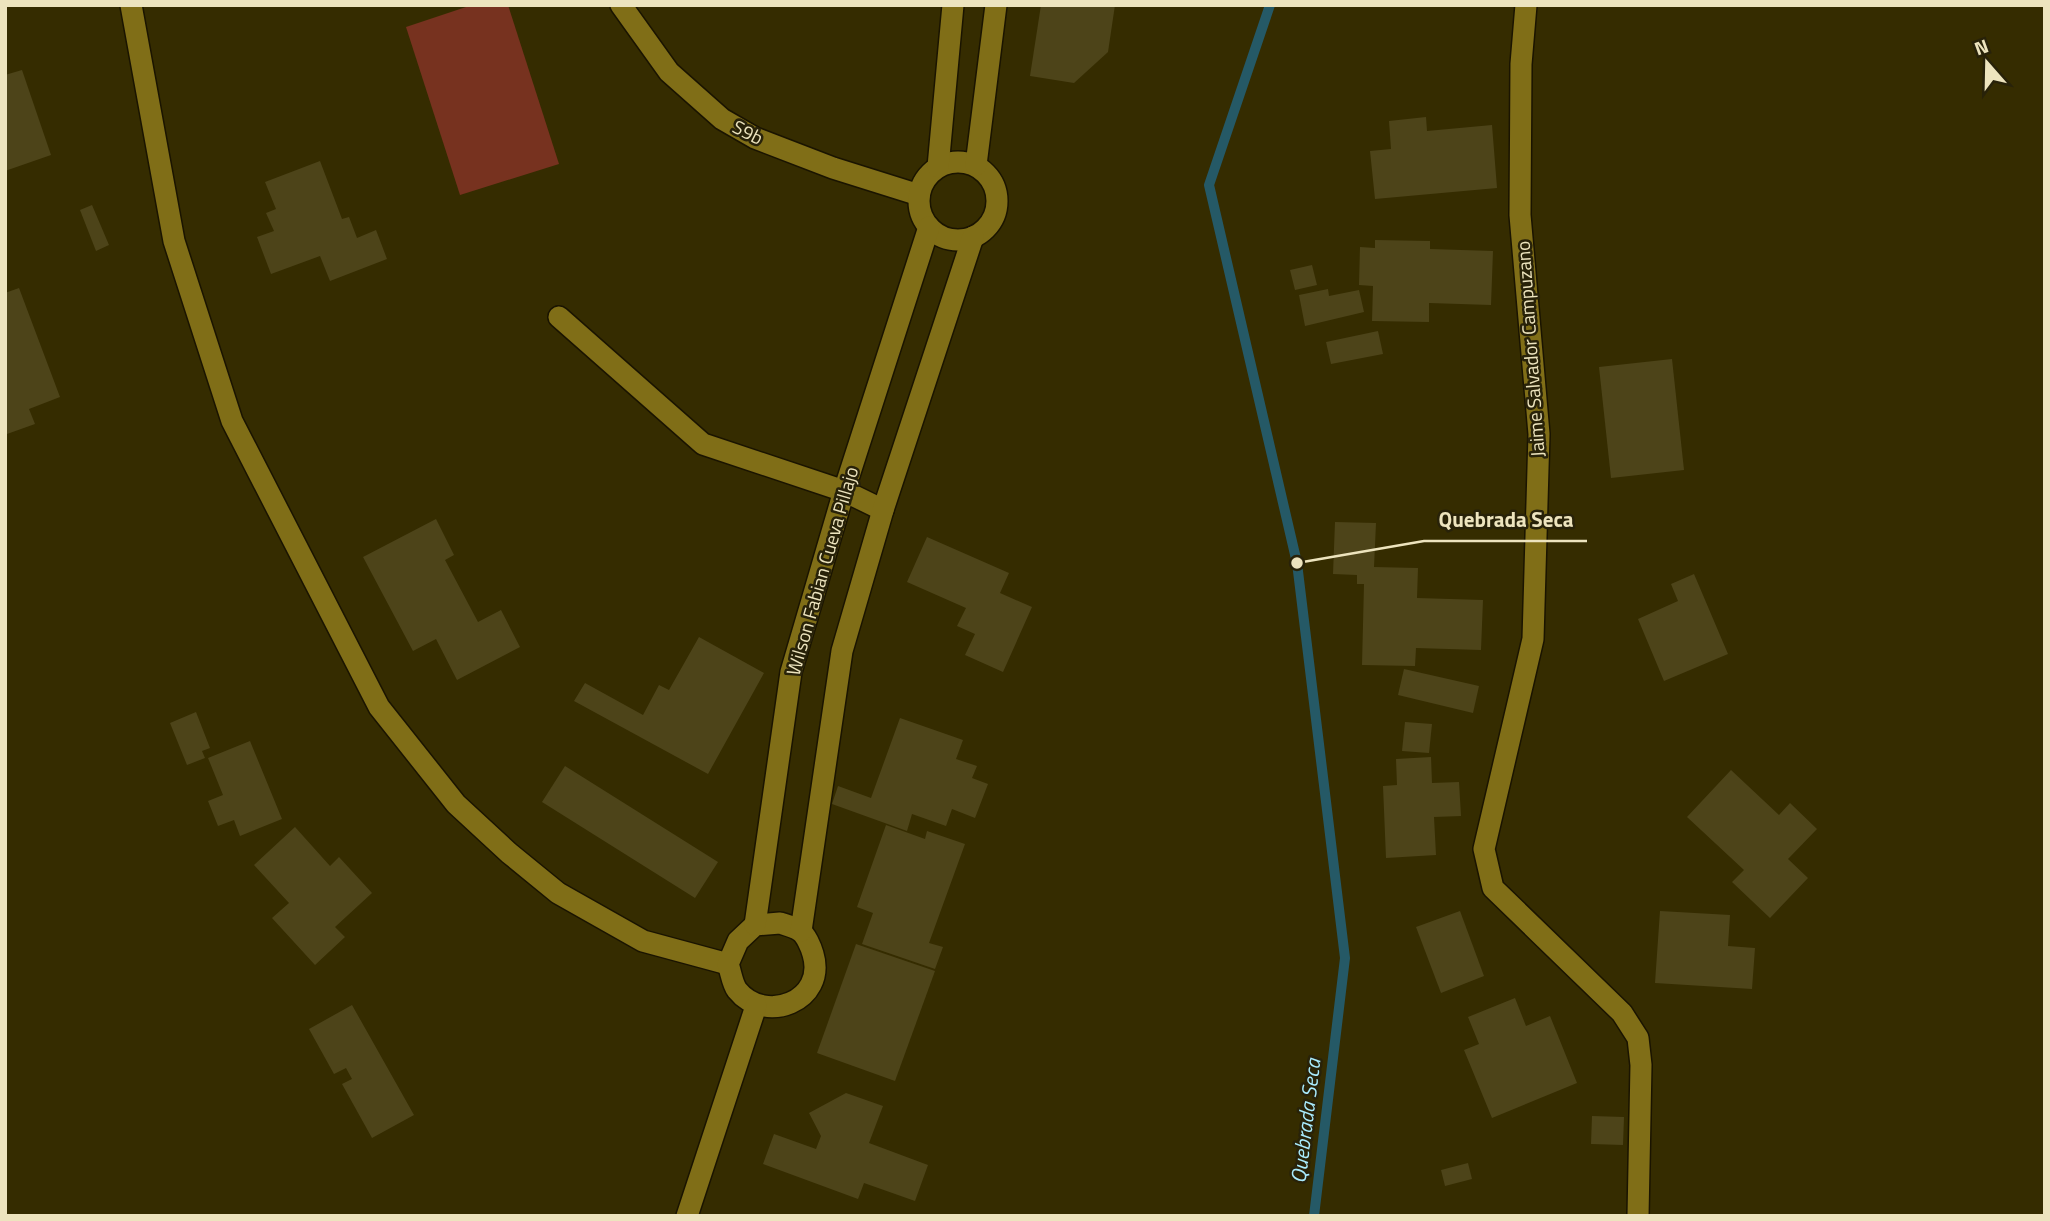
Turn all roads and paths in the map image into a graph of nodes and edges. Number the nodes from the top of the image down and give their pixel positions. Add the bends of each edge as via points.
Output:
1 (131, 5) edge
2 (621, 5) edge
3 (954, 5) edge
4 (996, 5) edge
5 (1526, 5) edge
6 (976, 165) junction
7 (938, 167) junction
8 (919, 195) junction
9 (929, 227) junction
10 (973, 237) junction
11 (559, 317) dead end
12 (844, 491) junction
13 (883, 510) junction
14 (755, 925) junction
15 (801, 931) junction
16 (728, 964) junction
17 (756, 1006) junction
18 (687, 1216) edge
19 (1637, 1216) edge

1 - 16 street via 174,241 232,421 379,708 456,804 558,893 643,941
2 - 8 street, S9b via 668,72 722,118 755,138
3 - 7 street
4 - 6 street
5 - 19 street, Jaime Salvador Campuzano via 1520,215 1539,434 1533,639 1484,849 1493,888 1622,1013 1638,1038 1642,1065
6 - 7 street via 957,161
6 - 10 street via 989,177 997,202 988,227
7 - 8 street via 925,178
8 - 9 street via 920,212
9 - 10 street via 957,240
9 - 12 street, Wilson Fabian Cueva Pillajo
10 - 13 street
11 - 12 street via 703,444
12 - 13 street
12 - 14 street, Wilson Fabian Cueva Pillajo via 791,672
13 - 15 street via 842,651
14 - 15 street via 780,923
14 - 16 street via 738,941
15 - 17 street via 817,968 811,987 796,1002
16 - 17 street via 736,989
17 - 18 street

